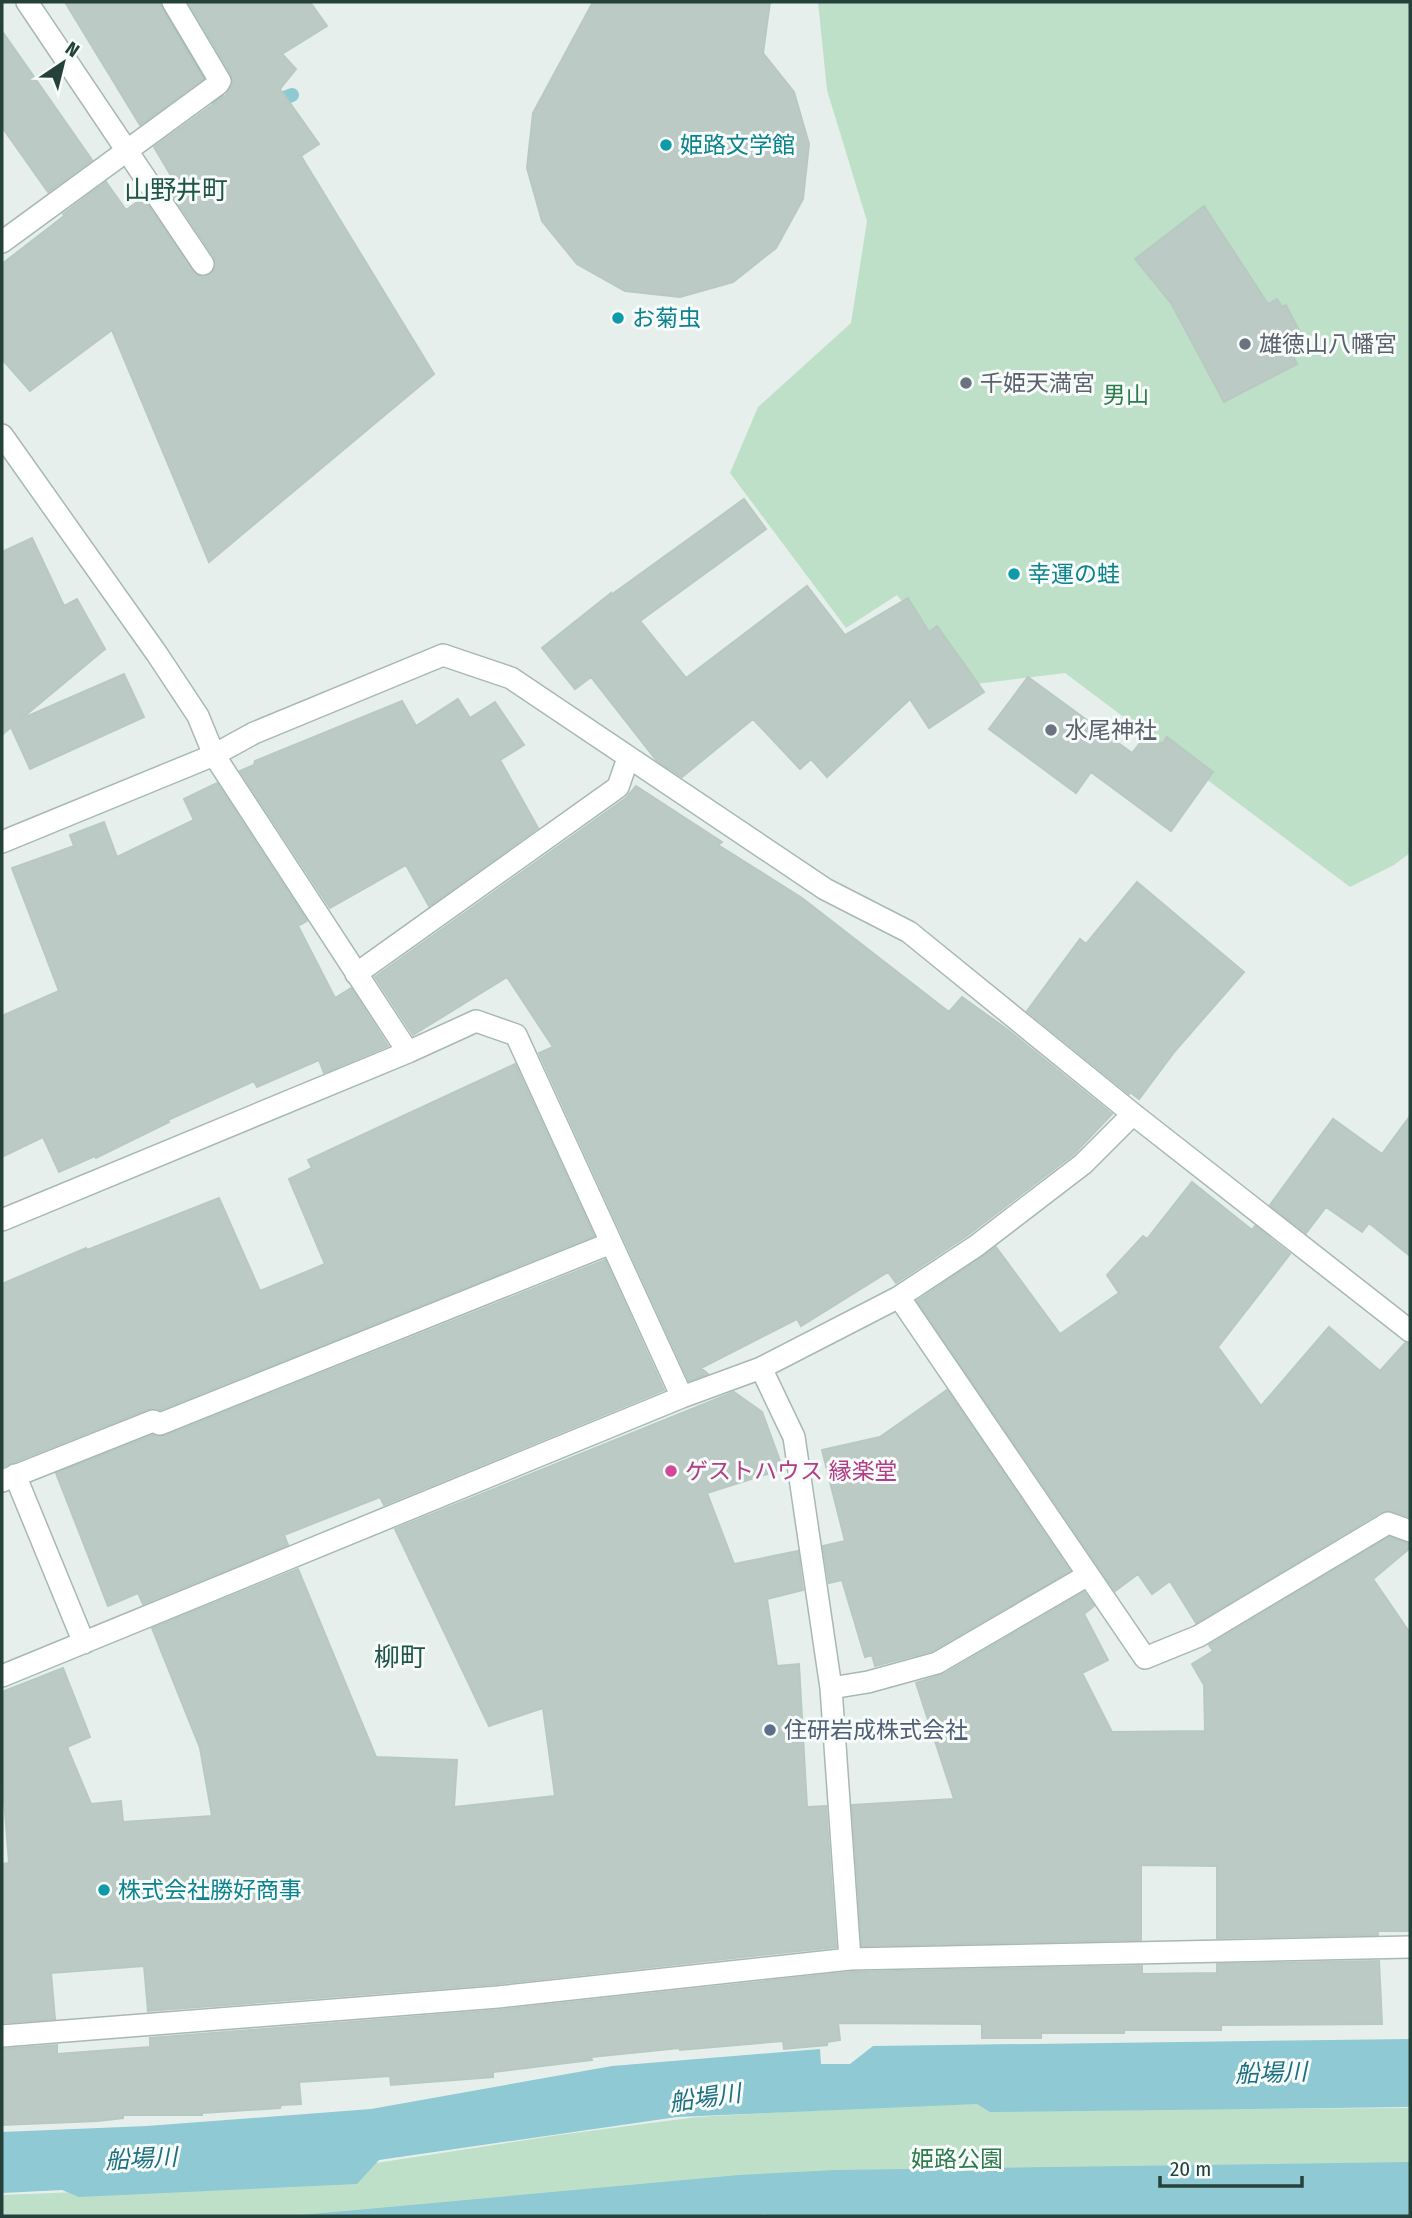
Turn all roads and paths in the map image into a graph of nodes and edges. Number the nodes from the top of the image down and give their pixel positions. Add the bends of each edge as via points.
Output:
1 (27, 2) edge
2 (173, 2) edge
3 (127, 149) junction
4 (2, 242) edge
5 (203, 264) dead end
6 (2, 435) edge
7 (214, 755) junction
8 (628, 758) junction
9 (2, 842) edge
10 (356, 974) junction
11 (408, 1052) junction
12 (1133, 1114) junction
13 (2, 1220) edge
14 (611, 1243) junction
15 (899, 1297) junction
16 (1410, 1332) edge
17 (761, 1368) junction
18 (682, 1397) junction
19 (8, 1478) edge
20 (1410, 1531) edge
21 (1088, 1575) junction
22 (84, 1643) junction
23 (2, 1676) edge
24 (831, 1688) junction
25 (1410, 1947) edge
26 (850, 1959) junction
27 (2, 2036) edge

1 - 3 street
2 - 3 street via 220,81
3 - 4 street
3 - 5 street
6 - 7 street via 157,654 198,716
7 - 8 street via 254,733 443,655 511,678
7 - 9 street
7 - 10 street
8 - 10 street via 618,787
8 - 12 street via 825,889 909,932
10 - 11 street
11 - 13 street
11 - 14 street via 476,1021 516,1035
12 - 15 street via 1083,1164 976,1246
12 - 16 street
14 - 18 street
14 - 19 street via 160,1424 153,1421
15 - 17 street
15 - 21 street
17 - 18 street
17 - 24 street via 794,1437
18 - 22 street
19 - 22 street
20 - 21 street via 1388,1523 1199,1636 1145,1658
21 - 24 street via 937,1664
22 - 23 street
24 - 26 street
25 - 26 street
26 - 27 street via 498,1997

